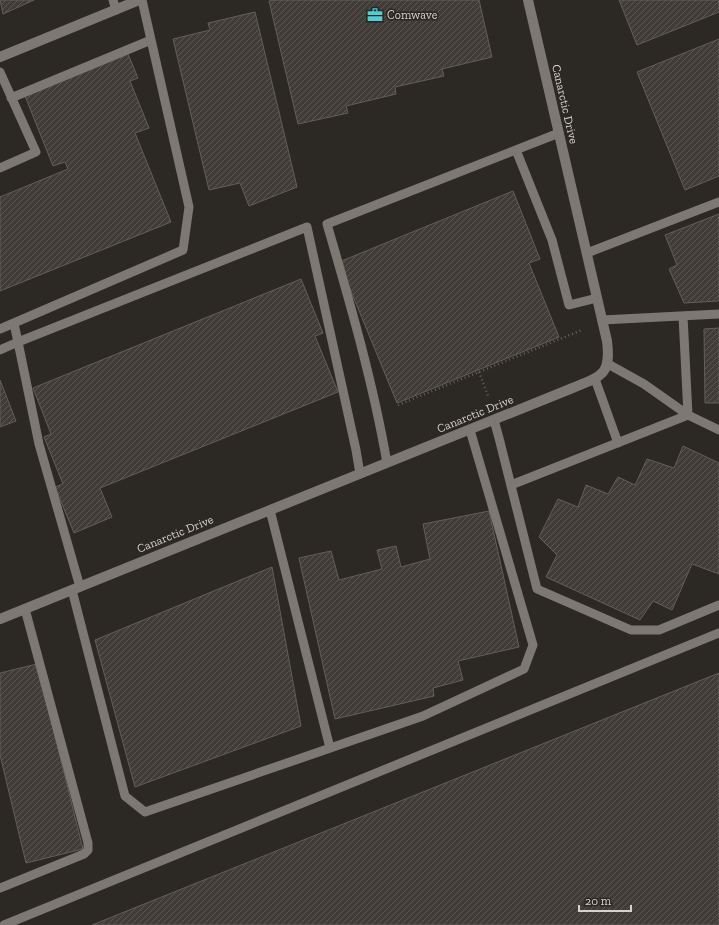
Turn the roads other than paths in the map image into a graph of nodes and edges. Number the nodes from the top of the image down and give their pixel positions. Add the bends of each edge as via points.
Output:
1 (141, 0) edge
2 (528, 0) edge
3 (114, 5) edge
4 (151, 40) junction
5 (0, 57) edge
6 (0, 72) edge
7 (11, 98) junction
8 (559, 133) junction
9 (516, 150) junction
10 (0, 168) edge
11 (719, 202) edge
12 (587, 253) junction
13 (597, 298) junction
14 (719, 314) edge
15 (683, 316) junction
16 (602, 320) junction
17 (14, 324) junction
18 (0, 329) edge
19 (18, 342) junction
20 (0, 350) edge
21 (608, 364) junction
22 (595, 379) junction
23 (688, 415) junction
24 (494, 420) junction
25 (470, 430) junction
26 (719, 430) edge
27 (618, 443) junction
28 (387, 463) junction
29 (360, 474) junction
30 (511, 485) junction
31 (270, 510) junction
32 (76, 588) junction
33 (719, 605) edge
34 (25, 609) junction
35 (0, 619) edge
36 (719, 633) edge
37 (330, 748) junction
38 (1, 885) edge
39 (4, 925) edge

1 - 3 street
1 - 4 lane
2 - 8 street, Canarctic Drive
3 - 5 street
4 - 7 lane
4 - 17 lane via 188,207 183,250
6 - 7 lane
7 - 10 lane via 36,152
8 - 9 lane
8 - 12 street, Canarctic Drive
9 - 13 lane via 552,240 569,305
9 - 28 lane via 327,224 359,333
11 - 12 lane
12 - 13 street, Canarctic Drive
13 - 16 street, Canarctic Drive
14 - 15 lane
15 - 16 lane
15 - 23 lane
16 - 21 street, Canarctic Drive via 609,354
17 - 18 lane
17 - 19 lane
19 - 20 lane
19 - 29 lane via 307,227
19 - 32 lane
21 - 22 street, Canarctic Drive
21 - 23 lane via 644,384
22 - 24 street, Canarctic Drive
22 - 27 lane
23 - 26 lane
23 - 27 lane
24 - 25 street, Canarctic Drive
24 - 30 lane
25 - 28 street, Canarctic Drive
25 - 37 lane via 533,645 524,669 423,716
27 - 30 lane
28 - 29 street, Canarctic Drive
29 - 31 street, Canarctic Drive
30 - 33 lane via 538,589 631,630 659,630
31 - 32 street, Canarctic Drive
31 - 37 lane
32 - 34 street, Canarctic Drive
32 - 37 lane via 125,796 144,812
34 - 35 street, Canarctic Drive
34 - 38 lane via 88,850 84,854
36 - 39 lane

